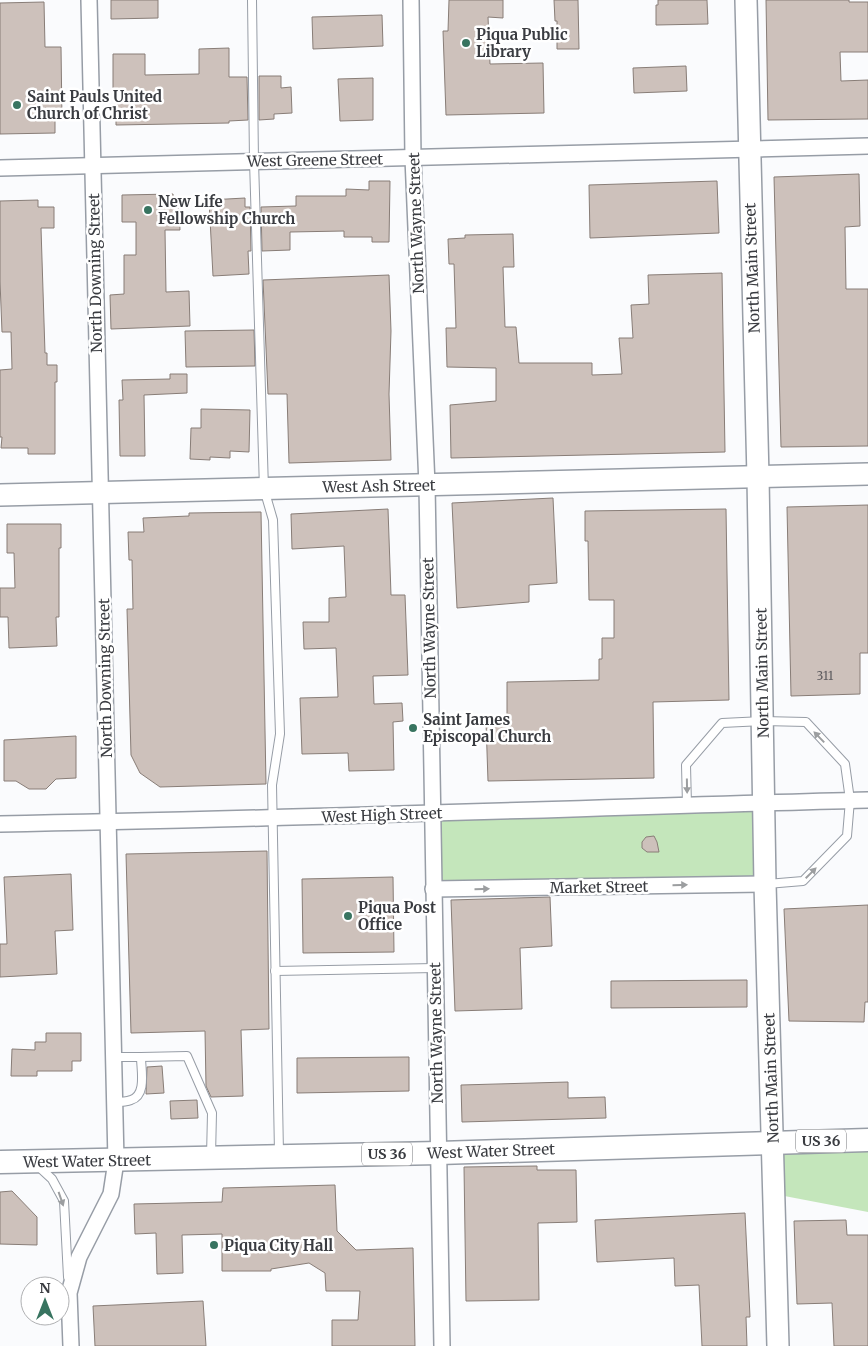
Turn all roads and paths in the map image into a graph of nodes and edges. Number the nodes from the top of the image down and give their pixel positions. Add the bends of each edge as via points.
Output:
1 (89, 0) edge
2 (252, 0) edge
3 (411, 0) edge
4 (746, 0) edge
5 (868, 146) edge
6 (749, 149) junction
7 (413, 158) junction
8 (254, 161) junction
9 (93, 165) junction
10 (0, 168) edge
11 (868, 474) edge
12 (758, 477) junction
13 (426, 485) junction
14 (264, 489) junction
15 (101, 493) junction
16 (0, 495) edge
17 (762, 721) junction
18 (850, 800) junction
19 (868, 800) edge
20 (764, 802) junction
21 (687, 805) junction
22 (433, 812) junction
23 (273, 819) junction
24 (109, 822) junction
25 (0, 824) edge
26 (765, 884) junction
27 (433, 889) junction
28 (435, 968) junction
29 (275, 971) junction
30 (114, 1057) junction
31 (141, 1057) junction
32 (115, 1102) junction
33 (868, 1140) edge
34 (773, 1143) junction
35 (439, 1153) junction
36 (279, 1155) junction
37 (211, 1158) junction
38 (32, 1161) junction
39 (116, 1161) junction
40 (0, 1162) edge
41 (68, 1276) edge
42 (70, 1289) edge
43 (70, 1320) edge
44 (71, 1346) edge
45 (442, 1346) edge
46 (778, 1346) edge

1 - 9 street, North Downing Street
2 - 8 lane
3 - 7 street, North Wayne Street
4 - 6 street, North Main Street
5 - 6 street, West Greene Street
6 - 7 street, West Greene Street
6 - 12 street, North Main Street
7 - 8 street, West Greene Street
7 - 13 street, North Wayne Street
8 - 9 street, West Greene Street
8 - 14 lane
9 - 10 street, West Greene Street
9 - 15 street, North Downing Street
11 - 12 street, West Ash Street
12 - 13 street, West Ash Street
12 - 17 street, North Main Street
13 - 14 street, West Ash Street
13 - 22 street, North Wayne Street
14 - 15 street, West Ash Street
14 - 23 lane via 273,520 280,734 272,785
15 - 16 street, West Ash Street
15 - 24 street, North Downing Street
18 -> 17 lane via 846,764 806,722
17 - 20 street, North Main Street
17 -> 21 lane via 722,723 686,765
18 - 19 street, West High Street
18 - 20 street, West High Street
26 -> 18 lane via 803,881 847,836
20 - 21 street, West High Street
20 - 26 street, North Main Street
21 - 22 street, West High Street
22 - 23 street, West High Street
22 - 27 street, North Wayne Street
23 - 24 street, West High Street
23 - 29 lane
24 - 25 street, West High Street
24 - 30 street, North Downing Street
27 -> 26 street, Market Street
26 - 34 street, North Main Street
27 - 28 street, North Wayne Street
28 - 29 lane
28 - 35 street, North Wayne Street
29 - 36 lane
30 - 31 lane
30 - 32 street, North Downing Street
31 - 32 lane via 142,1091 131,1100
31 - 37 lane via 187,1056 212,1114
32 - 39 street, North Downing Street
33 - 34 main road, US 36
34 - 35 main road, West Water Street / US 36
34 - 46 street, North Main Street
35 - 36 main road, West Water Street / US 36
35 - 45 street, North Wayne Street
36 - 37 main road, West Water Street / US 36
37 - 39 main road, West Water Street / US 36
38 - 39 main road, West Water Street / US 36
38 - 40 main road, West Water Street / US 36
38 -> 41 lane via 52,1179 64,1201
39 - 42 street, North Downing Street via 111,1194 79,1257
43 - 44 street, North Downing Street

